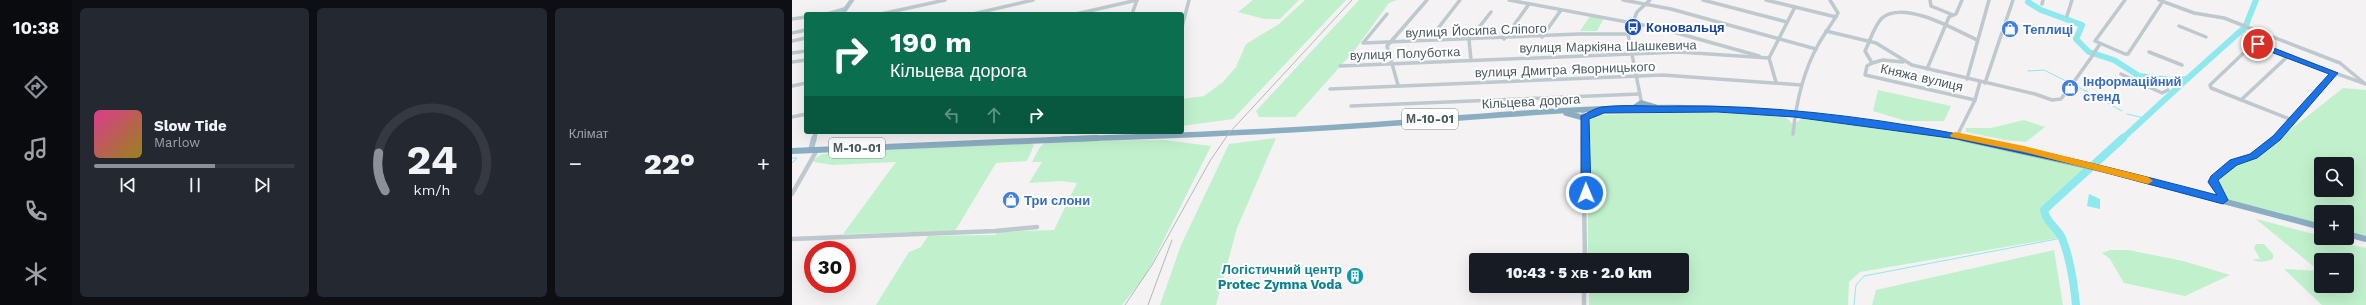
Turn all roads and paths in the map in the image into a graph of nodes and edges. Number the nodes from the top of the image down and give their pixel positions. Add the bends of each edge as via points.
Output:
1 (852, 0) edge
2 (945, 0) edge
3 (1033, 0) edge
4 (1137, 0) edge
5 (1189, 0) edge
6 (1427, 0) edge
7 (1460, 0) edge
8 (1509, 0) edge
9 (1623, 0) edge
10 (1650, 0) edge
11 (1703, 0) edge
12 (1766, 0) edge
13 (1830, 0) edge
14 (1930, 0) edge
15 (1962, 0) edge
16 (1989, 0) edge
17 (2012, 0) edge
18 (2043, 0) edge
19 (2072, 0) edge
20 (2125, 0) edge
21 (2160, 0) edge
22 (1529, 4) junction
23 (1644, 4) junction
24 (2042, 4) dead end
25 (2161, 4) dead end
26 (1795, 7) junction
27 (1901, 7) dead end
28 (1896, 8) dead end
29 (844, 9) junction
30 (1561, 10) junction
31 (834, 12) edge
32 (843, 12) edge
33 (890, 12) edge
34 (982, 12) edge
35 (1085, 12) edge
36 (1133, 12) edge
37 (1491, 12) dead end
38 (1386, 14) dead end
39 (1953, 15) junction
40 (2067, 16) dead end
41 (1836, 17) junction
42 (804, 18) edge
43 (792, 19) edge
44 (1184, 19) edge
45 (1632, 22) junction
46 (1787, 22) junction
47 (1946, 22) junction
48 (2179, 26) dead end
49 (1439, 27) dead end
50 (804, 30) edge
51 (1826, 31) junction
52 (792, 33) edge
53 (1628, 34) junction
54 (1542, 37) junction
55 (2206, 37) dead end
56 (804, 38) edge
57 (1780, 38) junction
58 (1504, 39) junction
59 (1469, 40) junction
60 (1977, 40) junction
61 (792, 41) edge
62 (1868, 41) junction
63 (1389, 43) junction
64 (2100, 44) junction
65 (1816, 49) junction
66 (804, 51) edge
67 (2149, 52) dead end
68 (792, 53) edge
69 (1631, 54) junction
70 (2288, 56) junction
71 (1769, 58) junction
72 (804, 60) edge
73 (1471, 60) junction
74 (792, 62) edge
75 (1904, 62) junction
76 (1872, 63) junction
77 (1390, 65) junction
78 (2182, 65) dead end
79 (1340, 66) dead end
80 (1927, 69) junction
81 (2334, 73) junction
82 (2121, 74) dead end
83 (1636, 76) junction
84 (1967, 79) junction
85 (1776, 82) junction
86 (1980, 82) junction
87 (804, 83) edge
88 (1985, 83) junction
89 (2366, 84) edge
90 (1398, 85) junction
91 (1801, 85) junction
92 (792, 86) edge
93 (1330, 89) dead end
94 (2168, 90) dead end
95 (1639, 94) junction
96 (1975, 100) junction
97 (2242, 100) junction
98 (1351, 106) dead end
99 (1642, 106) junction
100 (1602, 110) junction
101 (1583, 111) junction
102 (1560, 112) junction
103 (804, 114) edge
104 (1794, 114) junction
105 (792, 117) edge
106 (1584, 118) junction
107 (2292, 120) junction
108 (816, 134) edge
109 (1793, 134) dead end
110 (1957, 136) junction
111 (814, 150) junction
112 (792, 151) edge
113 (792, 194) edge
114 (2223, 200) junction
115 (2314, 224) edge
116 (1037, 227) dead end
117 (2354, 236) edge
118 (792, 239) edge
119 (2366, 239) edge
120 (1585, 253) edge
121 (1584, 293) edge
122 (1584, 305) edge

1 - 29 main road
2 - 33 street
3 - 34 street
4 - 35 street
4 - 36 street
5 - 44 street
6 - 63 street
7 - 49 street
8 - 22 street
9 - 23 street
10 - 23 street
11 - 46 street
12 - 26 street
13 - 41 street via 1838,13
14 - 39 street via 1931,6
15 - 39 street via 1958,11
16 - 60 street
17 - 88 street
18 - 24 street
19 - 40 street
20 - 64 street via 2095,41
21 - 89 street via 2194,14 2224,18 2340,63
22 - 30 street
22 - 58 street
23 - 45 street
23 - 57 street
25 - 64 street via 2128,54
26 - 41 street
26 - 46 street
27 - 47 street
28 - 62 street via 1882,17
29 - 31 street
29 - 32 main road
30 - 45 street
30 - 54 street
37 - 59 street
38 - 63 street, вулиця Йосипа Сліпого via 1363,42
39 - 47 street
41 - 51 street
42 - 43 street
45 - 53 street
45 - 71 street
46 - 57 street
47 - 60 street
47 - 80 street
48 - 55 street
50 - 52 street
51 - 62 street
51 - 65 street
53 - 54 street, вулиця Йосипа Сліпого
53 - 69 street
54 - 58 street, вулиця Йосипа Сліпого
56 - 61 street
57 - 65 street
57 - 71 street
58 - 59 street, вулиця Йосипа Сліпого
59 - 63 street, вулиця Йосипа Сліпого
59 - 73 street
60 - 84 street
62 - 75 street via 1876,43
62 - 76 street via 1865,51
63 - 77 street via 1386,52
64 - 88 street via 2061,99 2052,100
65 - 91 street
66 - 68 street
67 - 78 street
69 - 71 street, вулиця Маркіяна Шашкевича via 1679,52
69 - 73 street, вулиця Маркіяна Шашкевича
69 - 83 street
70 - 81 street
70 - 97 street
70 - 97 street via 2253,44 2210,85 2211,88
71 - 85 street
72 - 74 street
73 - 77 street, вулиця Полуботка
75 - 76 street via 1883,60
75 - 80 street
76 - 96 street, Княжа вулиця via 1867,66 1865,74
77 - 79 street, вулиця Полуботка
77 - 90 street
80 - 84 street
81 - 89 street
81 - 107 street
82 - 94 street via 2162,93
83 - 85 street, вулиця Дмитра Яворницького via 1663,75
83 - 90 street, вулиця Дмитра Яворницького
83 - 95 street
84 - 86 street
85 - 91 street, вулиця Дмитра Яворницького
86 - 88 street
86 - 96 street
87 - 92 street
90 - 93 street, вулиця Дмитра Яворницького
91 - 104 street
95 - 98 street, вулиця Дмитра Яворницького
95 - 99 street
96 - 110 street
97 - 107 street
99 - 100 highway, Кільцева дорога / М-10-01 via 1631,110
99 - 104 highway, Кільцева дорога / М-10-01
100 - 101 highway, Кільцева дорога / М-10-01
100 - 106 highway
101 - 102 highway, Кільцева дорога / М-10-01
101 - 106 street
102 - 106 highway
102 - 111 highway, Кільцева дорога / М-10-01 via 1210,134
103 - 105 street
104 - 109 street
104 - 110 highway, Кільцева дорога / М-10-01
106 - 120 street
107 - 114 street via 2276,138 2253,156 2234,162 2214,178 2213,182
108 - 111 main road
110 - 114 highway, Кільцева дорога / М-10-01 via 2077,162
111 - 112 highway, М-10-01
111 - 113 street via 806,173
114 - 115 highway, Кільцева дорога / М-10-01
116 - 118 street
117 - 119 highway
121 - 122 street

